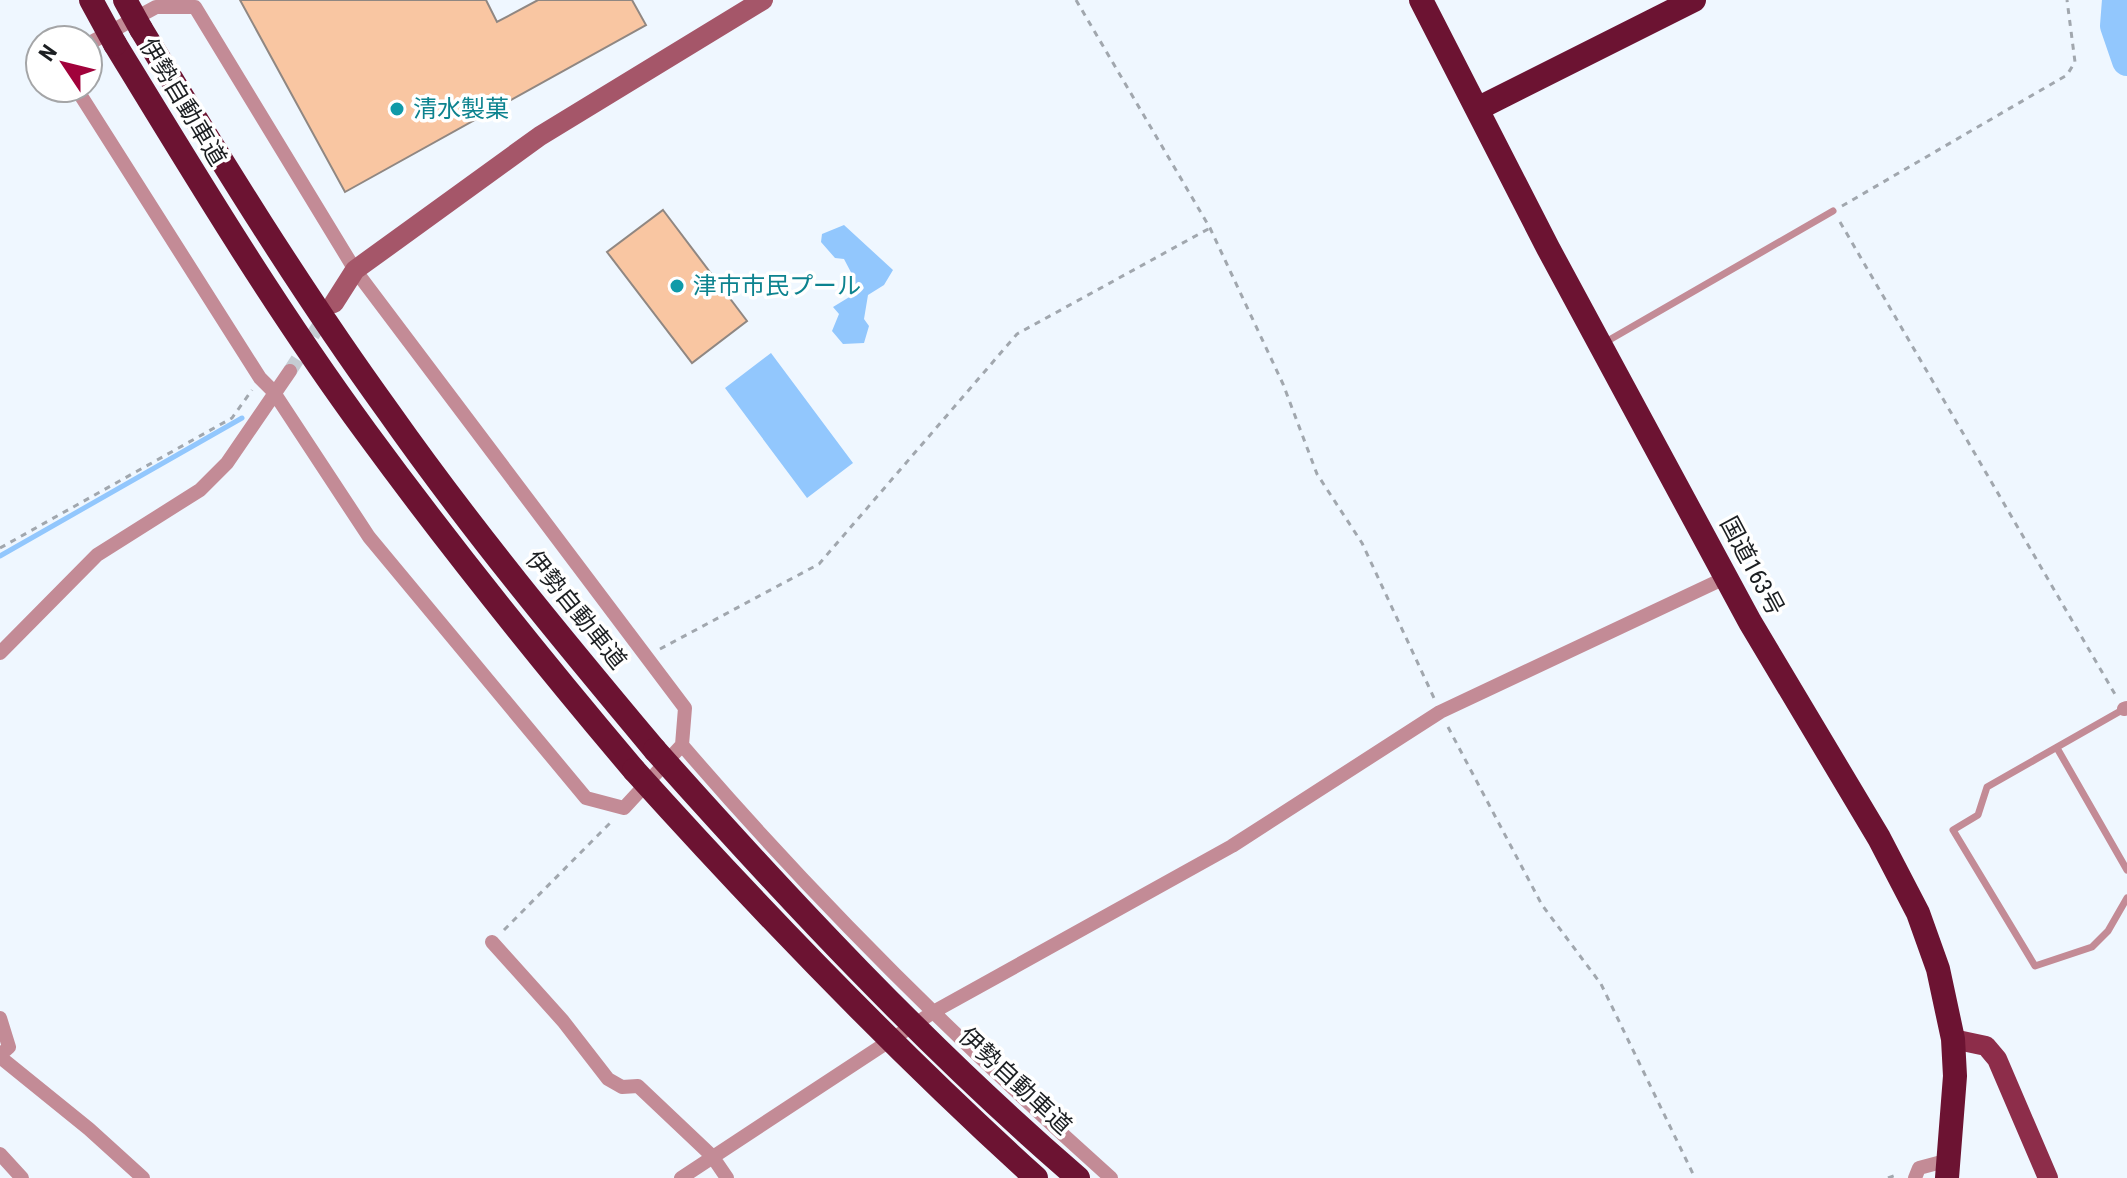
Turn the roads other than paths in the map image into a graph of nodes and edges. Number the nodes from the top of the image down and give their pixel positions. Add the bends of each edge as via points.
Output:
1 (91, 0) edge
2 (125, 0) edge
3 (763, 0) edge
4 (1421, 0) edge
5 (1694, 0) edge
6 (104, 35) edge
7 (86, 104) edge
8 (1477, 109) junction
9 (1833, 211) road end
10 (355, 270) junction
11 (334, 303) tunnel mouth
12 (1602, 344) junction
13 (290, 371) tunnel mouth
14 (273, 391) junction
15 (1727, 577) junction
16 (0, 653) edge
17 (2126, 708) edge
18 (682, 745) junction
19 (2057, 748) junction
20 (2127, 870) edge
21 (2127, 898) edge
22 (492, 942) road end
23 (935, 1011) junction
24 (0, 1018) edge
25 (1953, 1039) junction
26 (0, 1056) edge
27 (0, 1154) edge
28 (712, 1156) junction
29 (1948, 1169) edge
30 (22, 1178) edge
31 (143, 1178) edge
32 (681, 1178) edge
33 (727, 1178) edge
34 (1036, 1178) edge
35 (1078, 1178) edge
36 (1111, 1178) edge
37 (1915, 1178) edge
38 (2048, 1178) edge

1 - 34 highway, 伊勢自動車道, bridge via 200,184 364,430 530,646 634,770 796,947
2 - 35 highway, 伊勢自動車道, bridge via 257,217 467,519 655,750 816,927
3 - 10 street via 540,136
4 - 8 highway, 国道163号
5 - 8 highway
6 - 10 street via 156,7 195,7
7 - 14 street
8 - 12 highway, 国道163号
9 - 12 lane
10 - 11 street
10 - 18 street via 685,708
12 - 15 highway, 国道163号
13 - 14 street
14 - 16 street via 227,463 200,490 97,555
14 - 18 street via 369,537 586,798 624,808
15 - 23 street via 1440,712 1232,846
15 - 25 highway, 国道163号 via 1912,900 1938,969
17 - 19 lane
18 - 23 street via 770,848
19 - 20 lane
19 - 21 lane via 1987,787 1978,815 1953,830 2035,966 2092,947
22 - 28 street via 608,1079 622,1087 638,1086
23 - 28 street
23 - 36 street
24 - 26 street via 9,1047
25 - 29 highway, 国道163号
25 - 38 main road via 1986,1046 1997,1059
26 - 31 street
27 - 30 street
28 - 32 street
28 - 33 street
29 - 37 street via 1919,1168

